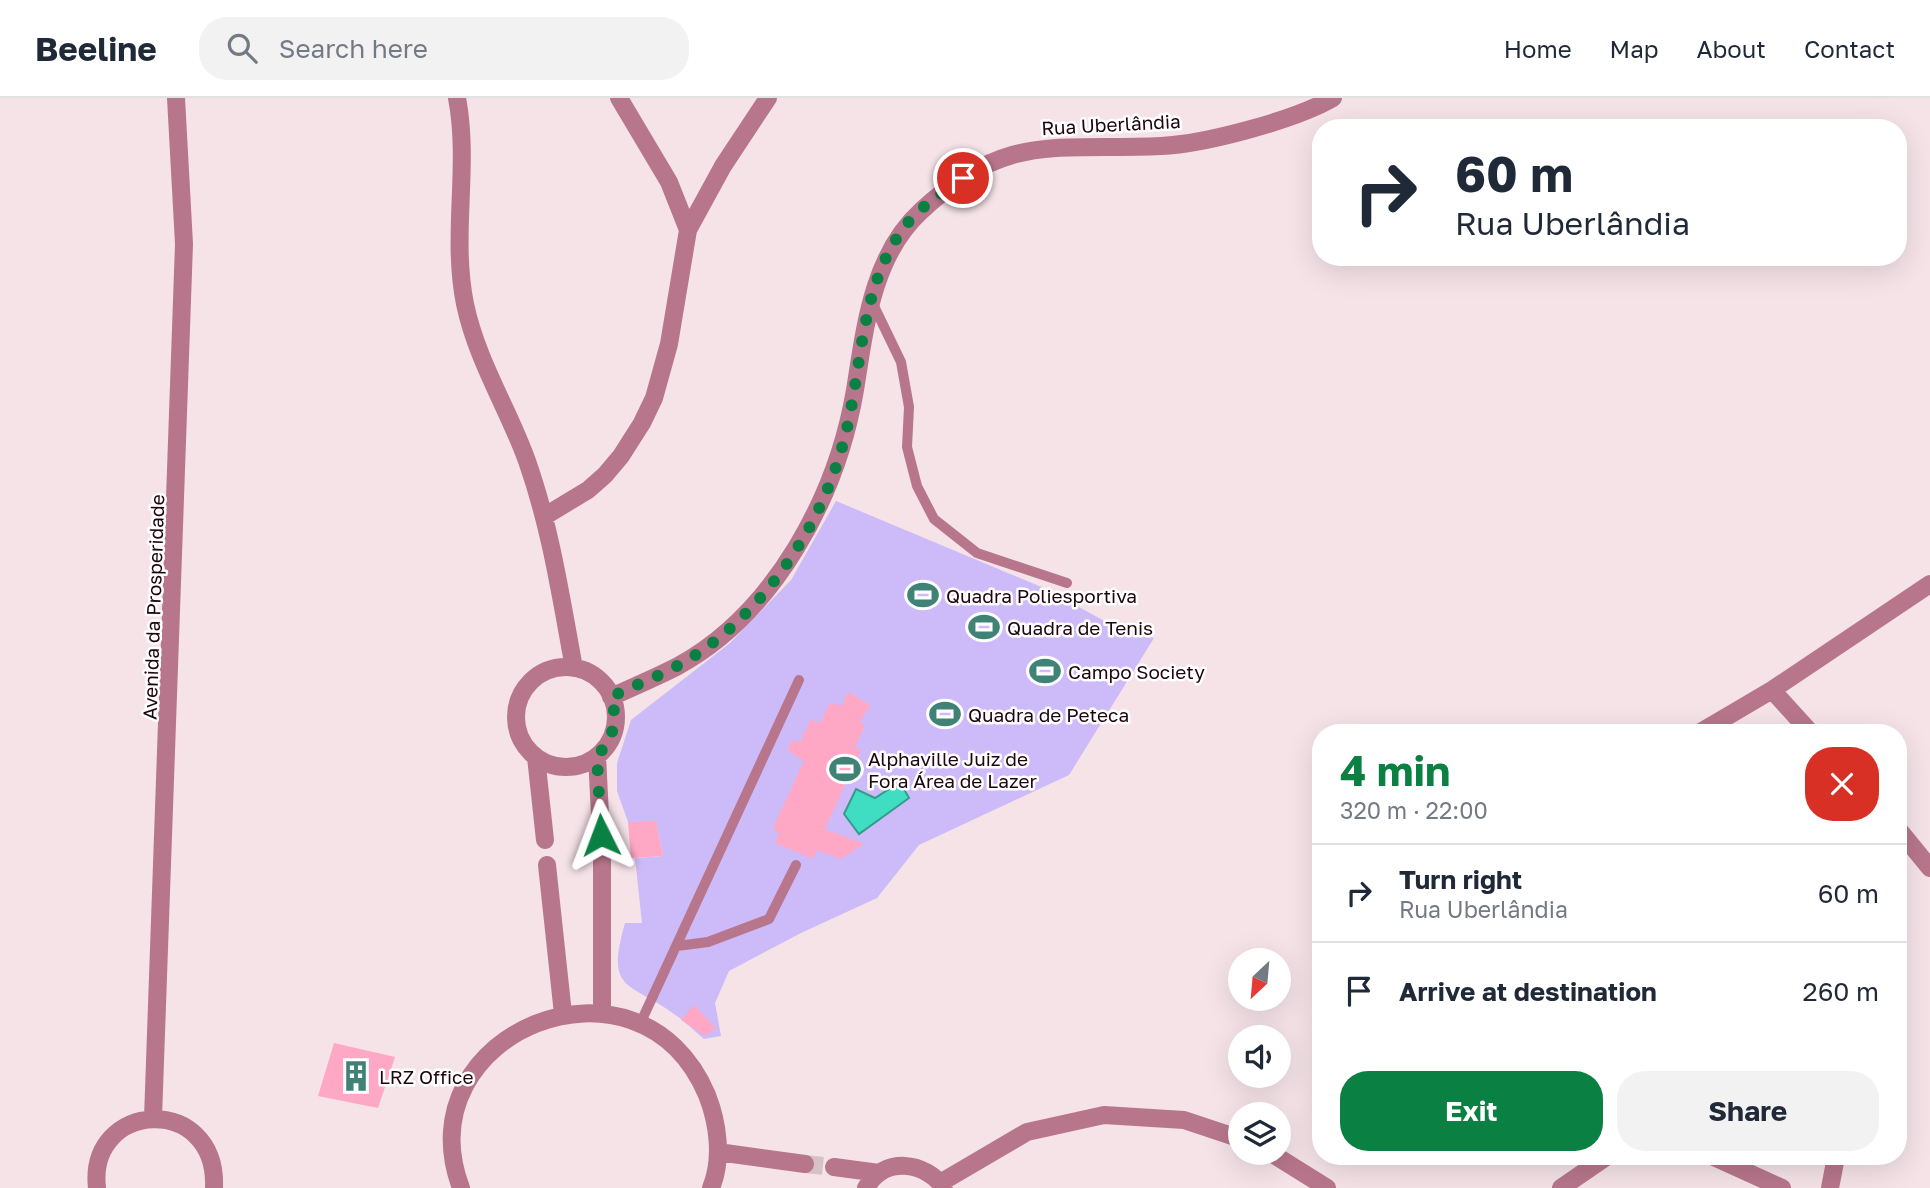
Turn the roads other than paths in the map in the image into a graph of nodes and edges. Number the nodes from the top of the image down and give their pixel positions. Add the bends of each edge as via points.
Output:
1 (176, 98) edge
2 (457, 98) edge
3 (619, 98) edge
4 (768, 98) edge
5 (1333, 98) edge
6 (688, 230) junction
7 (871, 300) junction
8 (545, 516) junction
9 (1067, 583) dead end
10 (1930, 585) edge
11 (574, 668) junction
12 (799, 680) dead end
13 (1772, 690) junction
14 (611, 697) junction
15 (1714, 724) edge
16 (1803, 724) edge
17 (597, 756) junction
18 (536, 757) junction
19 (601, 835) dead end
20 (545, 840) dead end
21 (1907, 840) edge
22 (602, 860) dead end
23 (547, 865) dead end
24 (796, 865) dead end
25 (1930, 868) edge
26 (677, 946) junction
27 (602, 1013) junction
28 (563, 1014) junction
29 (640, 1024) junction
30 (153, 1118) junction
31 (1228, 1135) edge
32 (718, 1152) junction
33 (806, 1164) tunnel mouth
34 (1290, 1165) edge
35 (1594, 1165) edge
36 (1732, 1165) edge
37 (1834, 1165) edge
38 (834, 1167) tunnel mouth
39 (878, 1173) junction
40 (942, 1185) edge
41 (97, 1188) edge
42 (214, 1188) edge
43 (461, 1188) edge
44 (710, 1188) edge
45 (866, 1188) edge
46 (1327, 1188) edge
47 (1561, 1188) edge
48 (1782, 1188) edge
49 (1830, 1188) edge

1 - 30 street, Avenida da Prosperidade via 184,243
2 - 8 street via 463,137 458,235 464,301 485,370 526,458
3 - 6 street via 669,182
4 - 6 street
5 - 7 street, Rua Uberlândia via 1265,125 1176,144 1044,147 976,168 905,226
6 - 8 street via 668,344 654,398 642,423 605,475
7 - 9 lane via 901,362 909,407 907,447 917,486 934,519 977,553
7 - 14 street, Rua Uberlândia via 843,445 793,558 727,630 680,665
8 - 11 street
10 - 13 street
11 - 14 street via 602,683
11 - 18 street via 541,674 519,698 517,730
12 - 26 lane
13 - 15 street
13 - 16 street
14 - 17 street via 614,729
17 - 18 street via 567,767
17 - 19 street
18 - 20 street
21 - 25 street
22 - 27 street
23 - 28 street
24 - 26 lane via 769,919 708,942
26 - 29 lane
27 - 28 street
27 - 29 street
28 - 43 street via 523,1027 489,1053 464,1088 453,1128 455,1171
29 - 32 street via 674,1046 699,1076 714,1113
30 - 41 street via 129,1124 114,1135 97,1167
30 - 42 street via 184,1125 199,1137 215,1171
31 - 40 street via 1184,1120 1104,1115 1027,1132
32 - 33 street
32 - 44 street
34 - 46 street
35 - 47 street
36 - 48 street
37 - 49 street
38 - 39 street
39 - 40 street via 908,1165 923,1169
39 - 45 street

